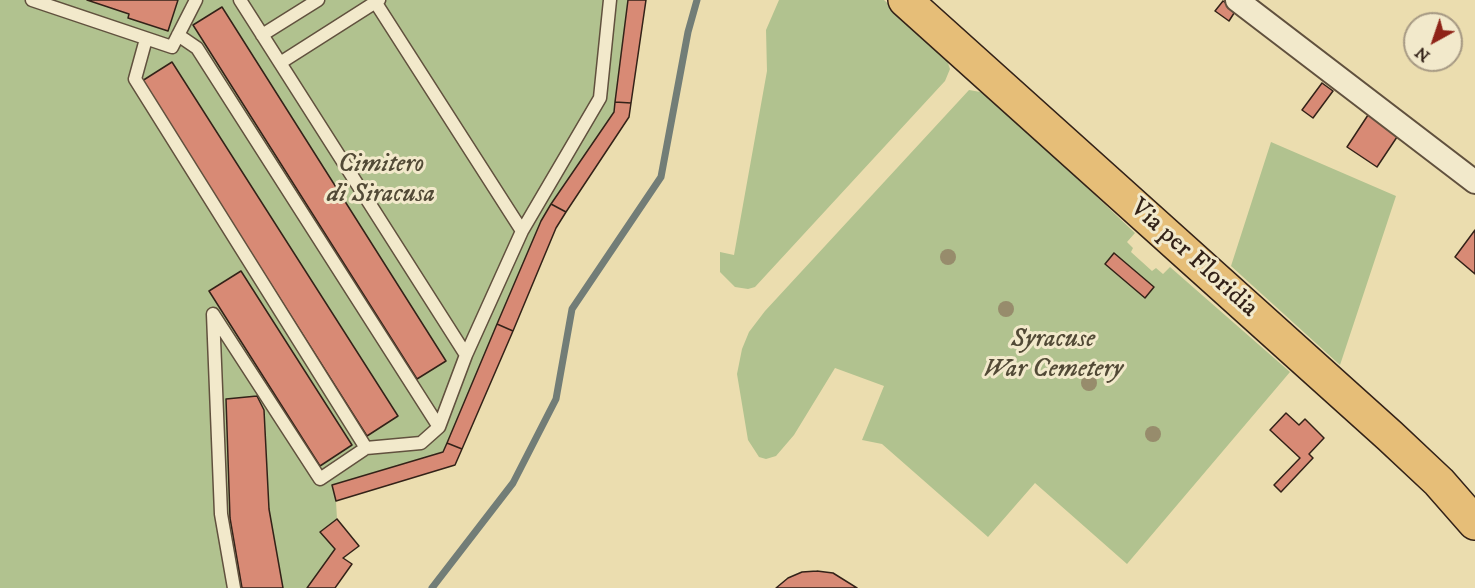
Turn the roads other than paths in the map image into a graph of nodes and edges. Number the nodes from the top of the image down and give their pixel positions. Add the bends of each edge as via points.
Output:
1 (32, 0) edge
2 (196, 0) edge
3 (240, 0) edge
4 (318, 0) edge
5 (610, 0) edge
6 (905, 0) edge
7 (1237, 0) edge
8 (377, 1) edge
9 (178, 35) junction
10 (262, 35) junction
11 (146, 39) junction
12 (280, 63) junction
13 (1475, 182) edge
14 (522, 231) junction
15 (466, 355) junction
16 (439, 427) junction
17 (366, 448) junction
18 (1475, 523) edge
19 (234, 588) edge

1 - 11 lane
2 - 9 lane
3 - 10 lane
4 - 10 lane
5 - 14 lane via 600,98
6 - 18 main road, Via per Floridia via 1390,436
7 - 13 street
8 - 12 lane
8 - 14 lane
9 - 11 lane via 172,47
9 - 16 lane via 197,48
10 - 12 lane
11 - 17 lane via 135,79
12 - 15 lane
14 - 15 lane
15 - 16 lane
16 - 17 lane via 421,443
17 - 19 lane via 320,479 213,314 221,514

